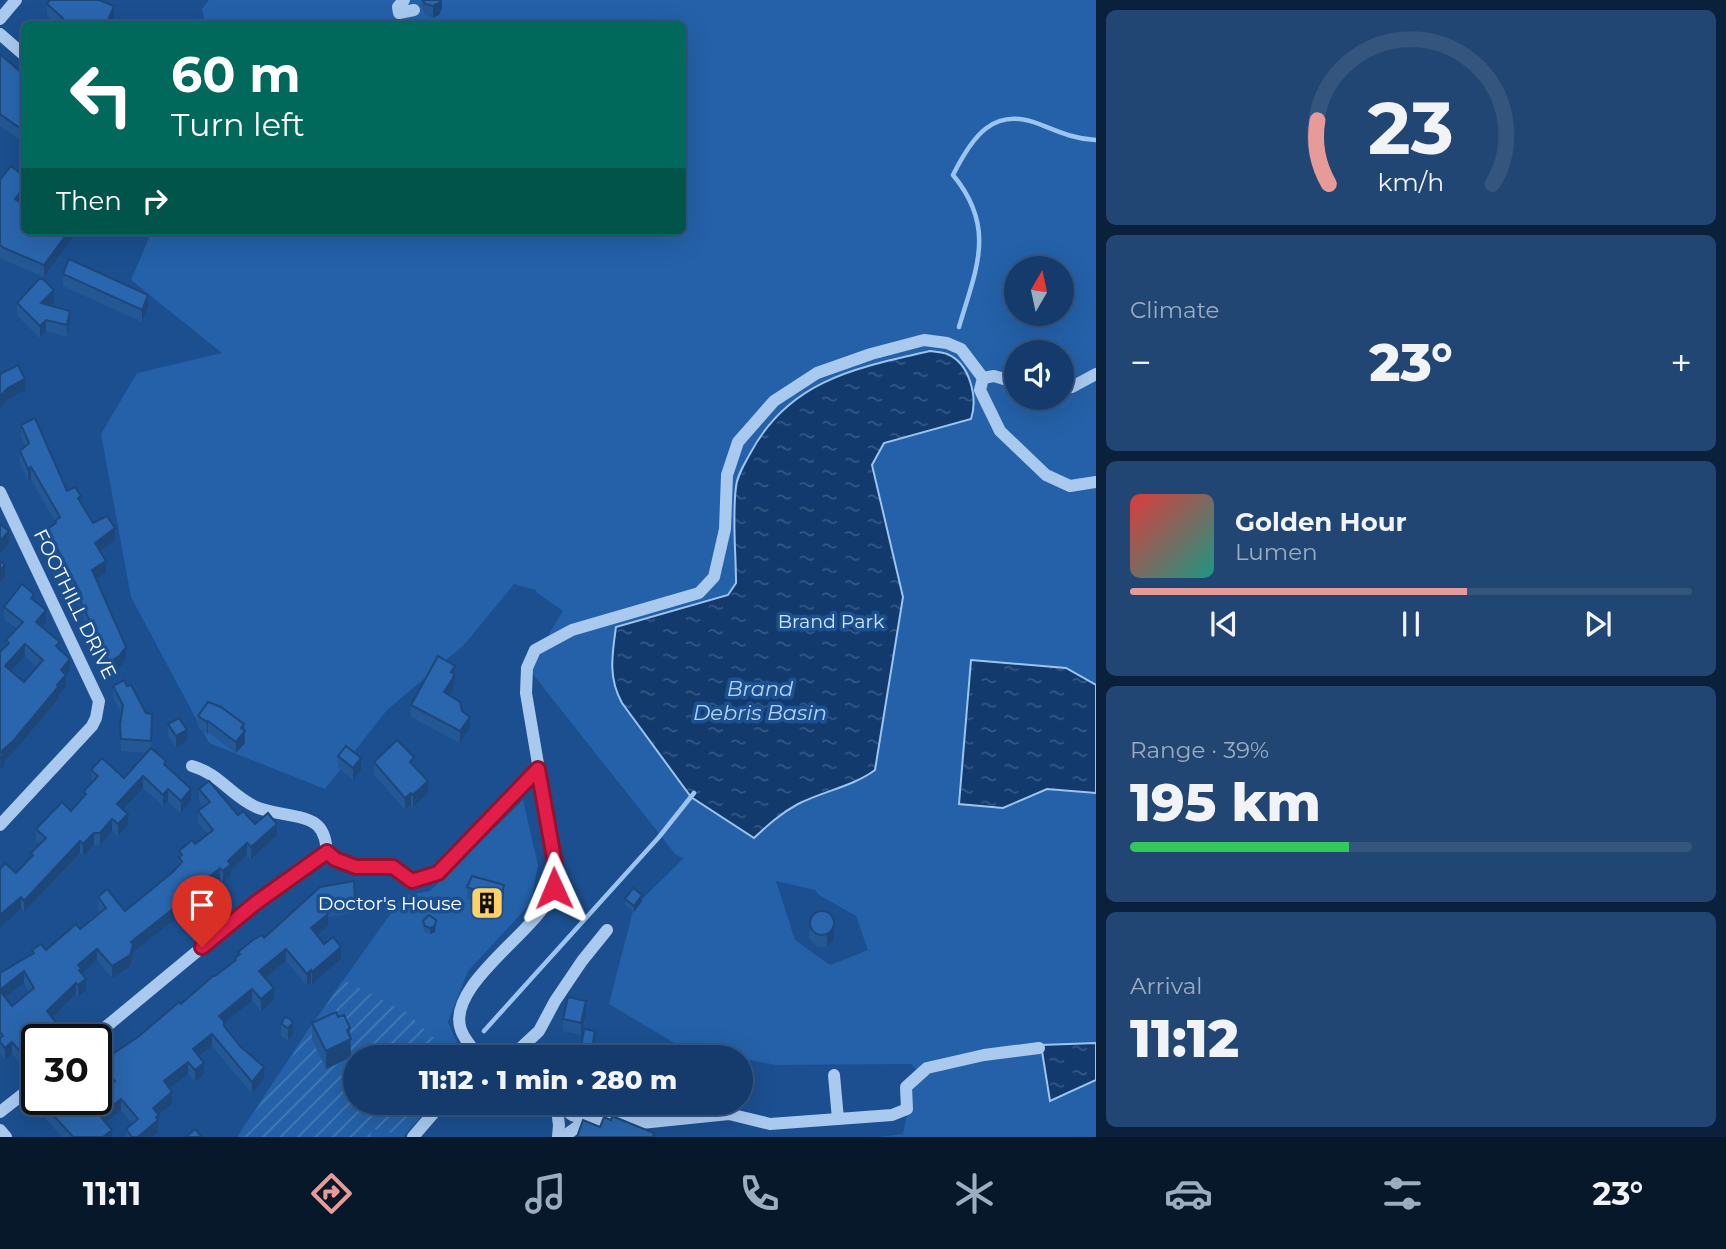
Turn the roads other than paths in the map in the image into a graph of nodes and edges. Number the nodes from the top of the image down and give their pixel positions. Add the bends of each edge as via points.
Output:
1 (16, 0) edge
2 (404, 0) edge
3 (414, 10) dead end
4 (0, 19) edge
5 (0, 34) edge
6 (21, 52) edge
7 (1096, 374) edge
8 (983, 379) junction
9 (1004, 379) edge
10 (1074, 386) edge
11 (1096, 482) edge
12 (0, 492) edge
13 (192, 766) dead end
14 (538, 769) junction
15 (0, 825) edge
16 (327, 852) junction
17 (607, 930) dead end
18 (109, 1024) edge
19 (470, 1045) edge
20 (523, 1045) edge
21 (1039, 1048) dead end
22 (834, 1075) dead end
23 (21, 1096) edge
24 (0, 1112) edge
25 (432, 1115) edge
26 (558, 1115) edge
27 (572, 1115) edge
28 (838, 1119) junction
29 (587, 1120) junction
30 (0, 1130) edge
31 (5, 1137) edge
32 (413, 1137) edge
33 (561, 1137) edge

1 - 4 street
2 - 3 street via 399,13
5 - 6 street
7 - 10 street
8 - 9 street
8 - 11 street via 980,390 1000,431 1046,475 1070,486
8 - 14 street via 961,349 924,340 817,373 774,401 738,442 727,475 721,554 714,577 699,593 572,630 535,650 527,668 526,692
12 - 15 street, FOOTHILL DRIVE via 96,692 99,709 92,726
13 - 16 street via 217,777 255,807 319,826
14 - 16 street via 438,873 412,881 393,867 356,867
14 - 19 street via 555,864 554,888 543,908 472,985 460,1011 460,1029
16 - 18 street via 231,923
17 - 20 street via 538,1031
21 - 28 street via 927,1068 906,1087 907,1109 892,1115
22 - 28 street
23 - 24 street
25 - 32 street
26 - 33 street
27 - 29 street
28 - 29 street via 770,1124 729,1114 641,1123
29 - 33 street
30 - 31 street

